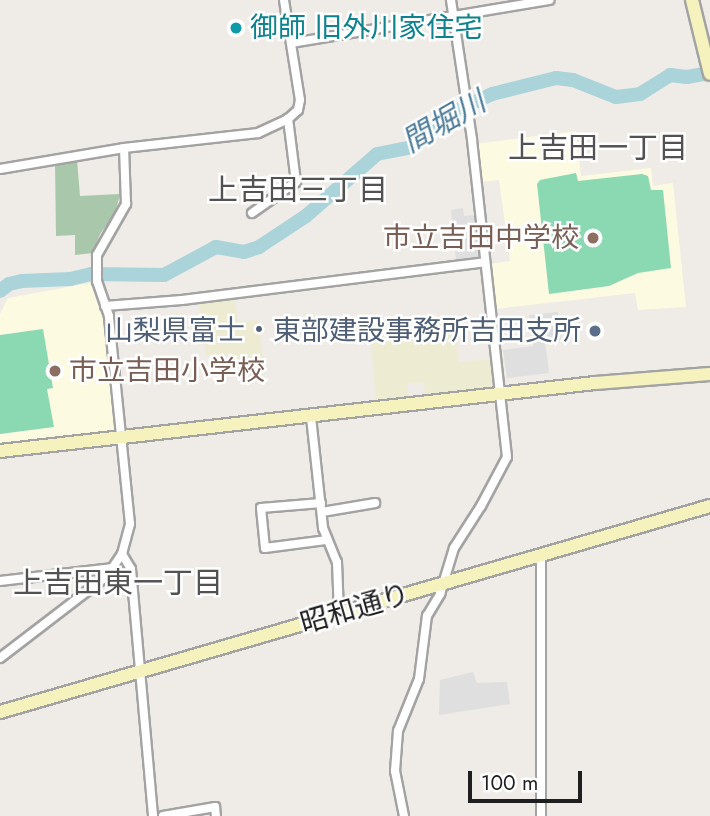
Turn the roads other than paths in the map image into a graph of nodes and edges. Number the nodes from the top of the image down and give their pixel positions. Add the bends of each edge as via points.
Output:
1 (284, 0) edge
2 (451, 0) edge
3 (549, 0) edge
4 (692, 0) edge
5 (453, 15) junction
6 (292, 43) junction
7 (710, 74) edge
8 (288, 119) junction
9 (124, 148) junction
10 (0, 169) edge
11 (252, 213) dead end
12 (485, 262) junction
13 (106, 306) junction
14 (710, 374) edge
15 (500, 396) junction
16 (311, 417) junction
17 (122, 439) junction
18 (0, 451) edge
19 (374, 503) dead end
20 (710, 506) edge
21 (321, 508) junction
22 (327, 540) junction
23 (122, 554) junction
24 (541, 555) junction
25 (113, 568) junction
26 (0, 581) edge
27 (442, 583) junction
28 (339, 613) junction
29 (0, 658) edge
30 (141, 671) junction
31 (0, 712) edge
32 (153, 816) edge
33 (163, 816) edge
34 (216, 816) edge
35 (404, 816) edge
36 (541, 816) edge

1 - 6 street
2 - 5 street
3 - 5 street
4 - 7 street
5 - 6 street
5 - 12 street
6 - 8 street via 300,100 298,110
8 - 9 street via 258,133
8 - 11 street via 296,182
9 - 10 street
9 - 13 street via 126,204 97,255 97,281
12 - 13 street
12 - 15 street
13 - 17 street
14 - 15 street
15 - 16 street
15 - 27 street via 507,457 454,548
16 - 17 street
16 - 21 street
17 - 18 street
17 - 23 street via 130,524
19 - 21 street
20 - 24 street, 昭和通り
21 - 22 street
21 - 22 street via 261,508 265,548
22 - 28 street via 337,562
23 - 25 street
23 - 30 street via 131,569
24 - 27 street, 昭和通り
24 - 36 street
25 - 26 street
25 - 29 street via 81,599
27 - 28 street, 昭和通り
27 - 35 street via 427,616 419,679 398,731 395,771
28 - 30 street, 昭和通り
30 - 31 street, 昭和通り
30 - 32 street
33 - 34 street via 215,807

